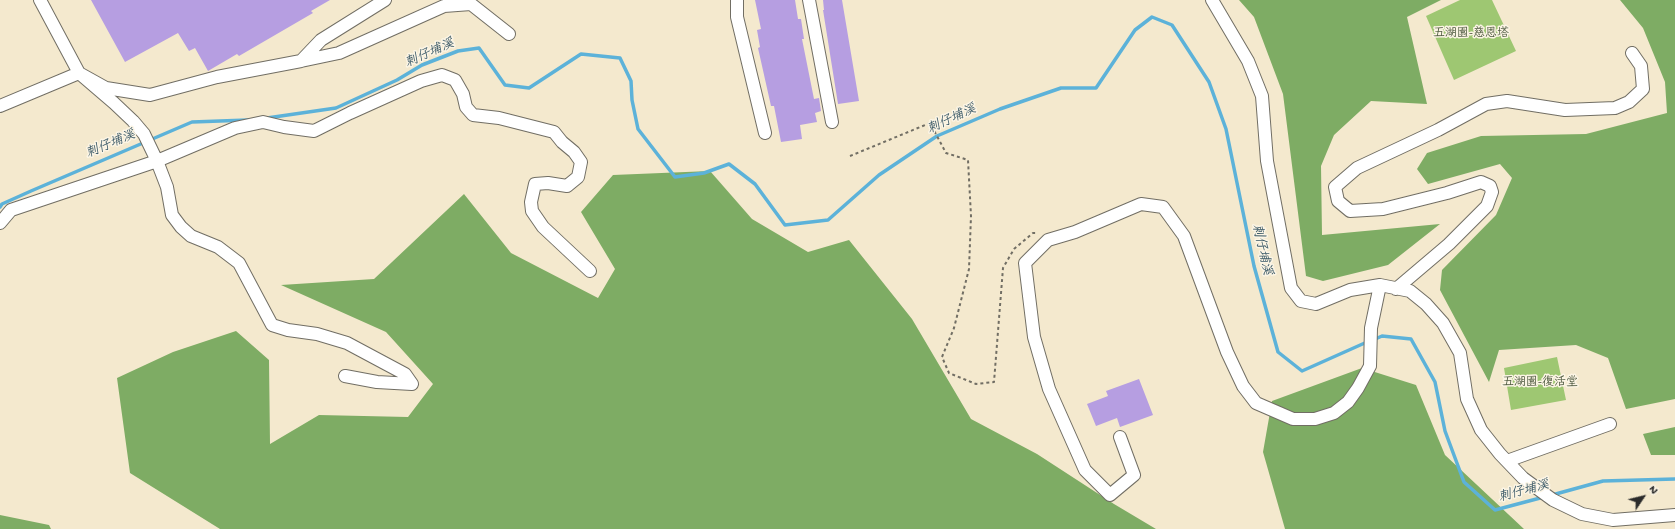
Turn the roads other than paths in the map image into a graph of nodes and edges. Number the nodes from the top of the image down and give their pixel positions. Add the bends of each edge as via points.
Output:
1 (40, 0) edge
2 (385, 0) edge
3 (737, 0) edge
4 (809, 0) edge
5 (1212, 0) edge
6 (509, 34) dead end
7 (1632, 53) dead end
8 (301, 61) junction
9 (79, 73) junction
10 (0, 106) edge
11 (832, 122) dead end
12 (765, 133) dead end
13 (157, 161) junction
14 (0, 223) edge
15 (590, 270) dead end
16 (1380, 285) junction
17 (1396, 289) junction
18 (345, 376) dead end
19 (1610, 424) dead end
20 (1120, 437) dead end
21 (1507, 461) junction
22 (1675, 515) edge

1 - 9 street
2 - 8 street via 321,40
3 - 12 street via 738,17
4 - 11 street
5 - 16 street via 1248,61 1262,96 1267,162 1291,288 1301,301 1316,304 1350,290
6 - 8 street via 471,4 444,6 339,53
7 - 17 street via 1641,66 1644,89 1629,102 1616,108 1565,110 1507,101 1486,104 1357,168 1335,187 1338,201 1350,211 1383,209 1481,182 1490,186 1492,192 1487,206 1449,244
8 - 9 street via 217,77 150,95 106,88
9 - 10 street
9 - 13 street via 133,121 144,134
13 - 14 street via 11,210
13 - 15 street via 234,128 263,122 314,131 421,81 442,75 455,80 463,94 466,107 473,115 499,118 554,132 574,152 581,162 578,177 567,186 536,184 531,202 532,211 543,227
13 - 18 street via 167,187 172,215 191,236 218,247 239,262 272,325 347,343 405,374 412,384 377,382
16 - 17 street
16 - 20 street via 1371,328 1370,366 1358,388 1348,402 1334,413 1315,419 1293,420 1256,403 1243,386 1227,352 1184,236 1164,207 1141,204 1075,232 1048,240 1025,263 1034,337 1049,389 1085,470 1110,495 1134,475
17 - 21 street via 1410,291 1443,322 1460,353 1467,399 1482,430
19 - 21 street
21 - 22 street via 1523,478 1553,500 1582,514 1613,520

